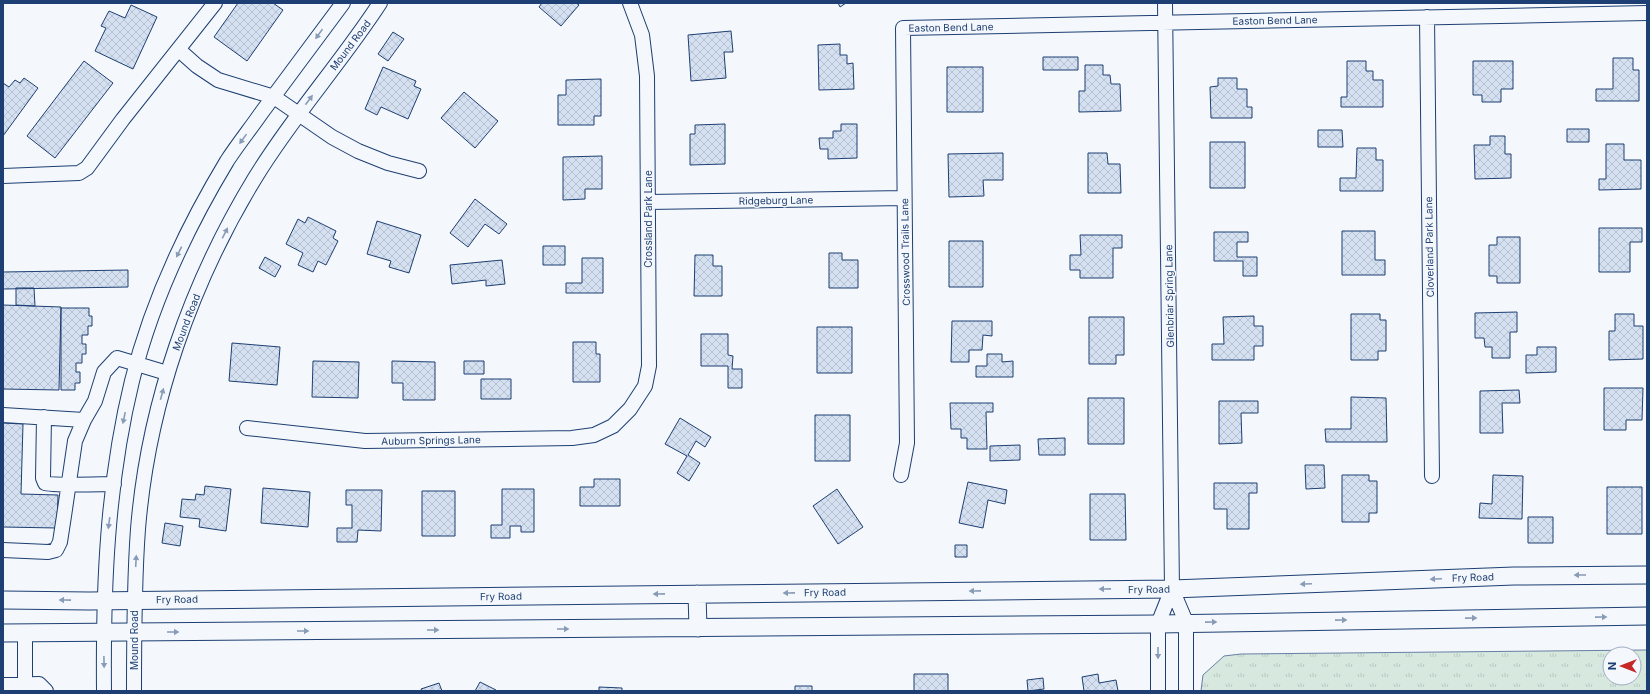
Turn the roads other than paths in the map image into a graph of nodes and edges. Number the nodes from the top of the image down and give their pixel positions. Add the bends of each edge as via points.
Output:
1 (215, 3) edge
2 (342, 3) edge
3 (380, 3) edge
4 (630, 3) edge
5 (1165, 3) edge
6 (1647, 13) edge
7 (1427, 18) junction
8 (1165, 23) junction
9 (903, 28) joint
10 (179, 50) junction
11 (274, 97) junction
12 (298, 114) junction
13 (419, 171) dead end
14 (3, 176) edge
15 (904, 198) junction
16 (648, 202) junction
17 (138, 363) junction
18 (167, 373) junction
19 (3, 415) edge
20 (44, 417) junction
21 (84, 420) junction
22 (613, 426) joint
23 (247, 428) dead end
24 (901, 475) dead end
25 (1432, 476) dead end
26 (69, 483) junction
27 (114, 484) junction
28 (3, 550) edge
29 (1647, 575) edge
30 (1172, 589) junction
31 (697, 594) junction
32 (3, 600) edge
33 (134, 600) junction
34 (104, 601) junction
35 (1647, 616) edge
36 (1186, 622) junction
37 (1158, 624) junction
38 (698, 628) junction
39 (25, 632) junction
40 (3, 633) edge
41 (104, 633) junction
42 (134, 633) junction
43 (3, 684) edge
44 (25, 684) junction
45 (46, 691) edge
46 (104, 691) edge
47 (134, 691) edge
48 (1158, 691) edge
49 (1186, 691) edge

1 - 10 street
2 -> 11 street
12 -> 3 street, Mound Road
4 - 16 street, Crossland Park Lane via 642,35 647,76
5 - 8 street, Glenbriar Spring Lane
6 - 7 street, Easton Bend Lane
7 - 8 street, Easton Bend Lane
7 - 25 street, Cloverland Park Lane
8 - 9 street, Easton Bend Lane
8 - 30 street, Glenbriar Spring Lane
9 - 15 street, Crosswood Trails Lane
10 - 11 street via 218,80
10 - 14 street via 87,168 79,173
11 - 12 street
11 -> 17 street via 228,160 200,210 174,262 154,311
12 - 13 street via 358,151 388,163
18 -> 12 street, Mound Road via 196,294 225,233 254,178
15 - 16 street, Ridgeburg Lane
15 - 24 street, Crosswood Trails Lane via 907,443
16 - 22 street, Crossland Park Lane via 649,366 645,386 630,409
17 - 18 street
17 - 21 street via 117,358 104,372 95,402
17 -> 27 street via 122,431
33 -> 18 street, Mound Road via 138,528 146,467
19 - 20 street
20 - 21 street
20 - 26 street via 44,480 53,485
21 - 26 street via 75,441
22 - 23 street, Auburn Springs Lane via 594,435 572,438 365,441
26 - 27 street
26 - 28 street via 60,542 56,550
27 -> 34 street
29 -> 30 main road, Fry Road via 1514,576
30 -> 31 main road, Fry Road
30 - 36 street
30 - 37 street
31 -> 33 main road, Fry Road
31 - 38 main road
34 -> 32 main road, Fry Road
33 - 34 main road, Fry Road
33 - 42 street, Mound Road
34 - 41 street
36 -> 35 main road
36 - 37 main road
36 - 49 street
37 - 38 main road
37 -> 48 street
42 -> 38 main road
39 - 40 main road
39 - 41 main road
39 - 44 street
41 - 42 main road
41 -> 46 street
42 - 47 street, Mound Road
43 - 44 street
44 - 45 street via 39,684

